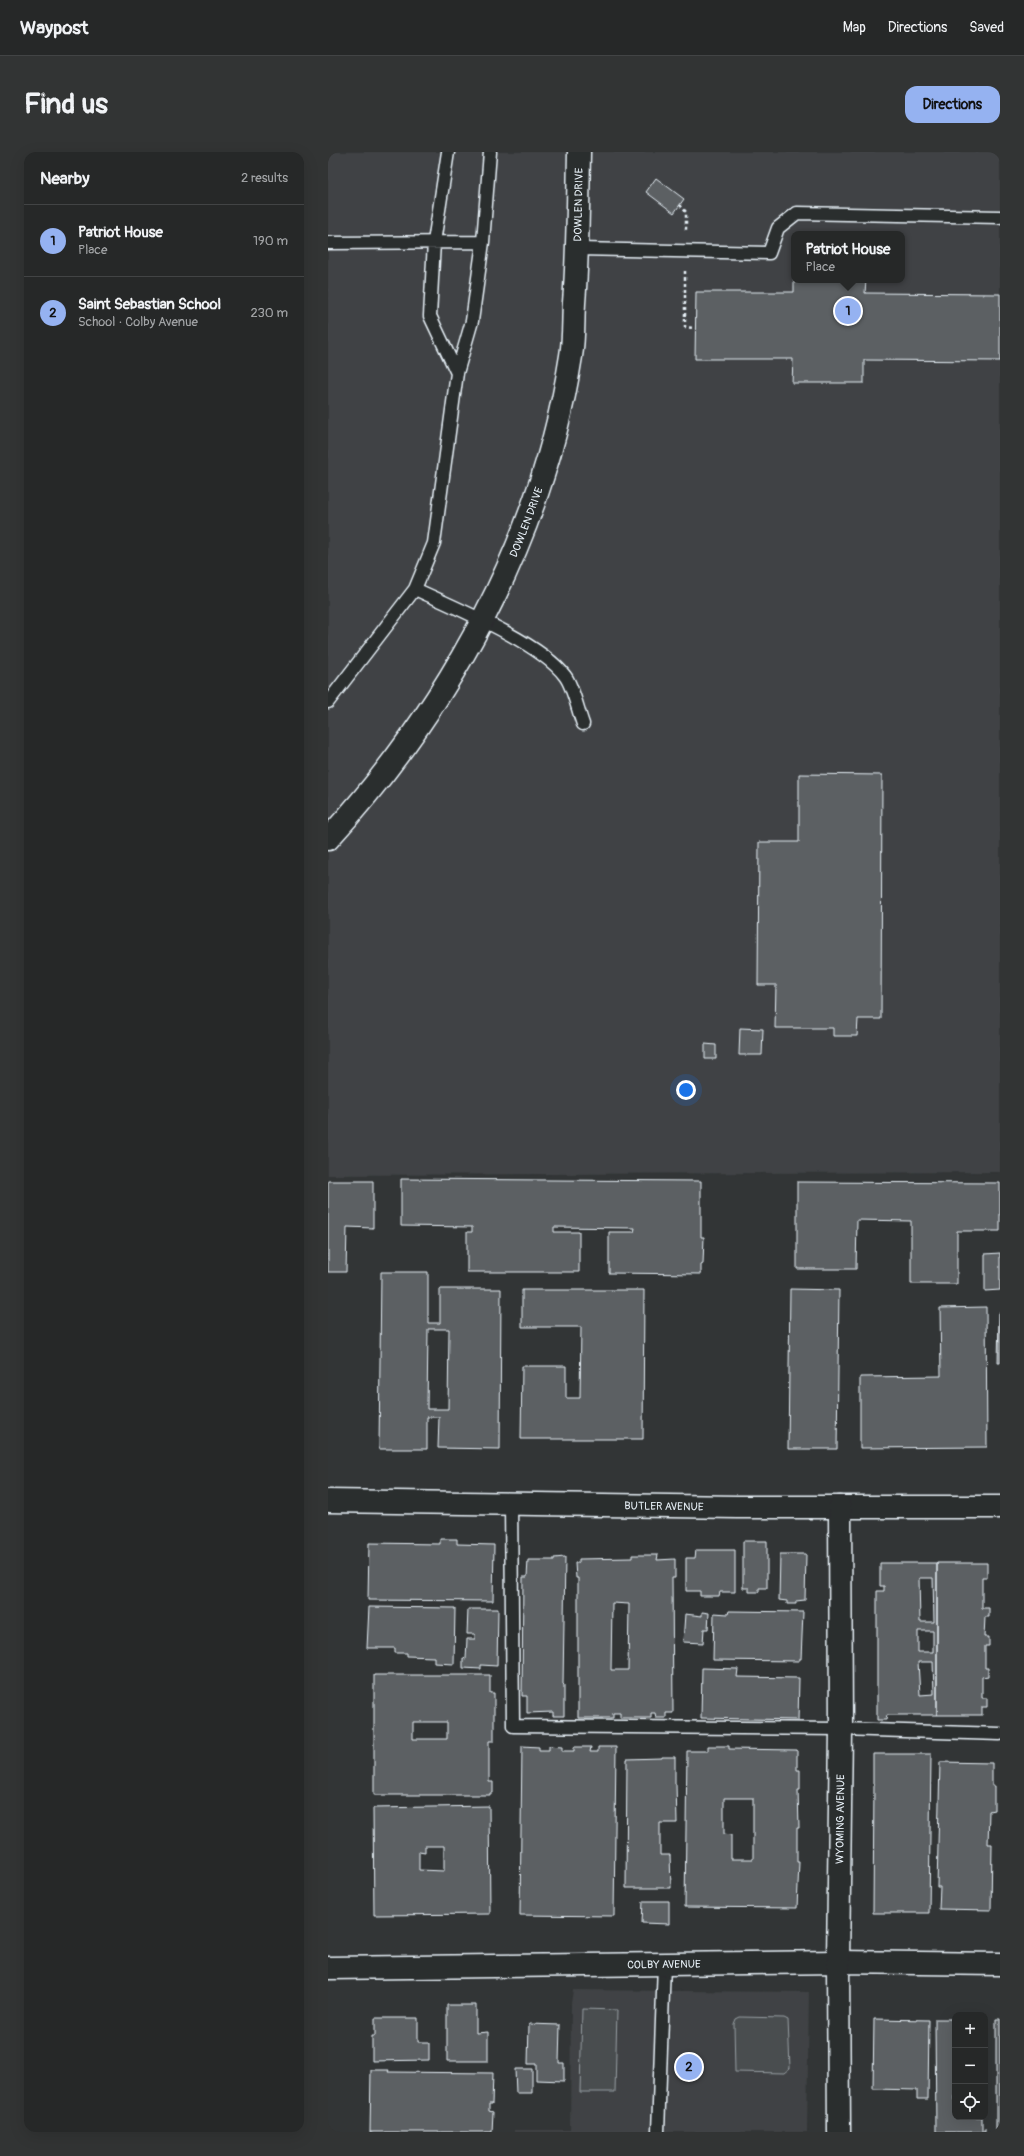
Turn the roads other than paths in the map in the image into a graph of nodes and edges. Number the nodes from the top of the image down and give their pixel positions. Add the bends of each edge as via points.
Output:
1 (448, 152) edge
2 (490, 152) edge
3 (579, 152) edge
4 (1000, 217) edge
5 (434, 242) junction
6 (483, 242) junction
7 (328, 243) edge
8 (578, 249) junction
9 (457, 373) junction
10 (415, 589) junction
11 (483, 622) junction
12 (328, 702) edge
13 (583, 724) dead end
14 (328, 840) edge
15 (328, 1501) edge
16 (511, 1502) junction
17 (840, 1507) junction
18 (1000, 1507) edge
19 (841, 1729) junction
20 (1000, 1734) edge
21 (838, 1962) junction
22 (664, 1964) junction
23 (1000, 1964) edge
24 (328, 1968) edge
25 (658, 2132) edge
26 (839, 2132) edge

1 - 5 lane
2 - 6 lane
3 - 8 street, DOWLEN DRIVE
4 - 8 lane via 797,213 778,228 770,253
5 - 6 lane
5 - 7 lane
5 - 9 lane via 430,316
6 - 9 lane via 472,320
8 - 11 street, DOWLEN DRIVE via 571,355 553,440 522,535
9 - 10 lane via 434,543
10 - 11 lane
10 - 12 lane
11 - 13 lane via 548,658 566,677
11 - 14 street, DOWLEN DRIVE via 420,724 377,784
15 - 16 street, BUTLER AVENUE
16 - 17 street, BUTLER AVENUE
16 - 19 lane via 513,1726
17 - 18 street, BUTLER AVENUE
17 - 19 street, WYOMING AVENUE
19 - 20 lane
19 - 21 street, WYOMING AVENUE
21 - 22 street, COLBY AVENUE
21 - 23 street, COLBY AVENUE
21 - 26 street, WYOMING AVENUE
22 - 24 street, COLBY AVENUE
22 - 25 lane

